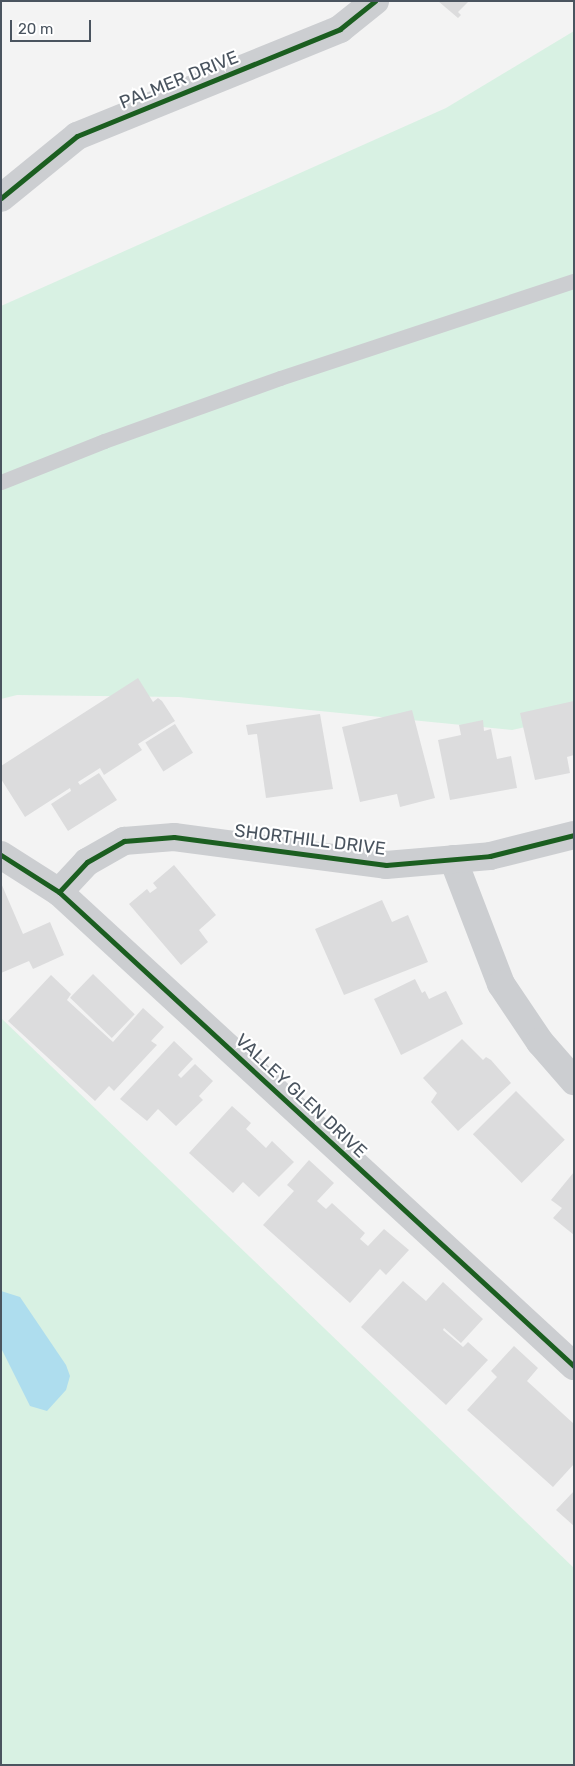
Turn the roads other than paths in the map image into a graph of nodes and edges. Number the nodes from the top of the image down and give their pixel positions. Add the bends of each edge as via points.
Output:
1 (375, 1) edge
2 (1, 198) edge
3 (574, 281) edge
4 (1, 482) edge
5 (574, 834) edge
6 (1, 856) edge
7 (453, 859) junction
8 (59, 892) junction
9 (574, 1081) edge
10 (574, 1366) edge

1 - 2 street, PALMER DRIVE via 340,29 76,136
3 - 4 lane via 270,382 104,441
5 - 7 street, SHORTHILL DRIVE via 490,856
6 - 8 street, VALLEY GLEN DRIVE
7 - 8 street, SHORTHILL DRIVE via 386,865 174,837 124,841 87,862
7 - 9 street via 501,984 540,1042
8 - 10 street, VALLEY GLEN DRIVE

